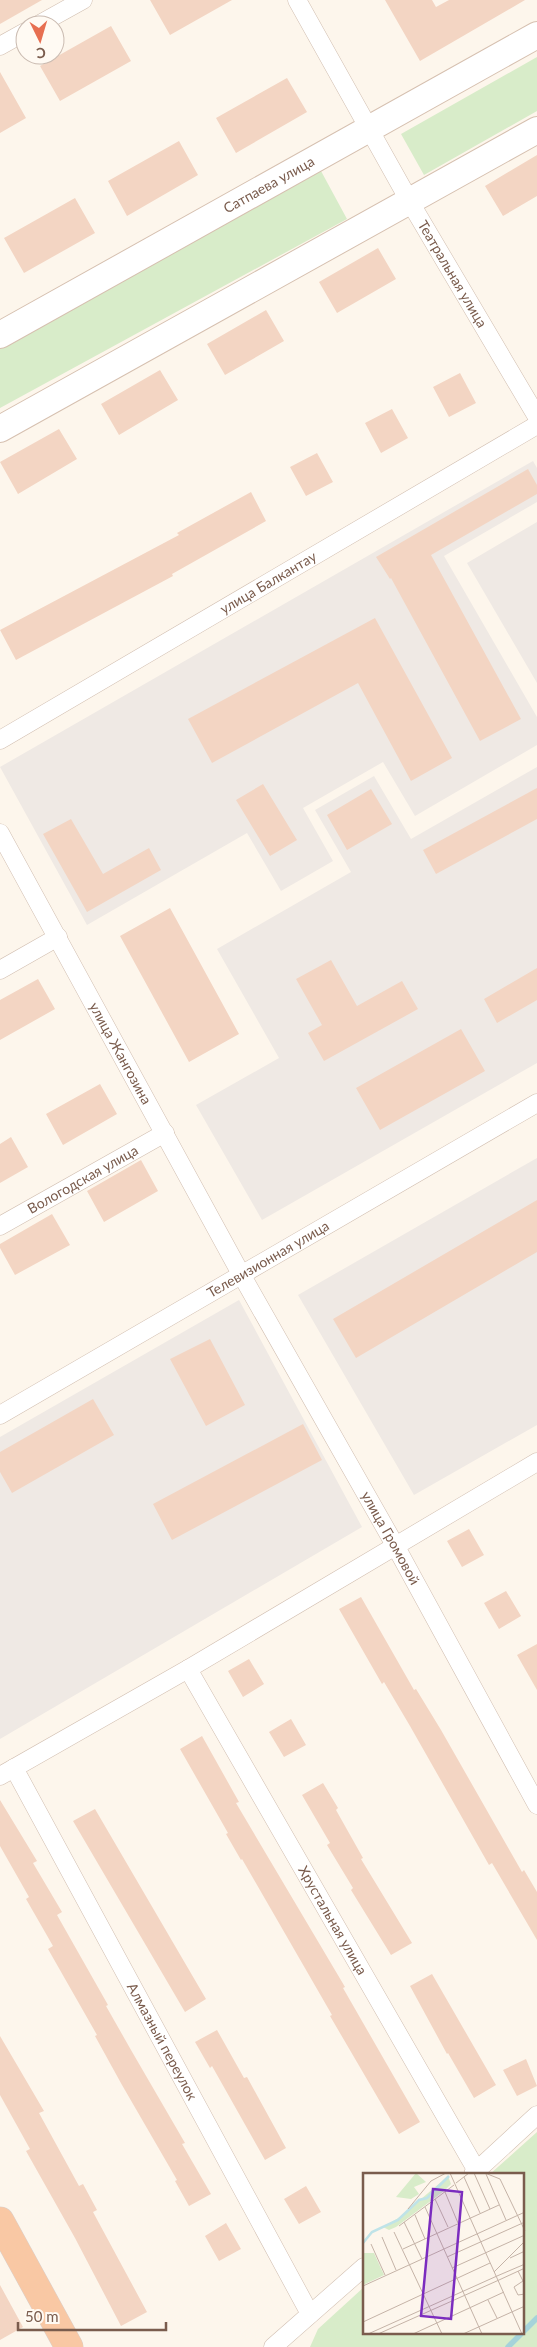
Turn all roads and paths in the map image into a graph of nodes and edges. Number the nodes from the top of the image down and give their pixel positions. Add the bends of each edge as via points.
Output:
1 (83, 0) edge
2 (297, 0) edge
3 (56, 15) edge
4 (537, 35) edge
5 (15, 38) edge
6 (0, 46) edge
7 (370, 129) junction
8 (537, 130) edge
9 (410, 202) junction
10 (0, 336) edge
11 (537, 417) edge
12 (537, 425) edge
13 (0, 429) edge
14 (0, 740) edge
15 (0, 833) edge
16 (58, 937) junction
17 (0, 970) edge
18 (537, 1103) edge
19 (165, 1133) junction
20 (0, 1226) edge
21 (241, 1274) junction
22 (0, 1415) edge
23 (537, 1462) edge
24 (396, 1547) junction
25 (188, 1669) junction
26 (7, 1772) edge
27 (537, 1805) edge
28 (537, 2115) edge
29 (475, 2173) edge
30 (0, 2221) edge
31 (363, 2269) edge
32 (310, 2314) junction
33 (69, 2347) edge
34 (273, 2347) edge

1 - 3 street
2 - 7 street, Театральная улица
4 - 7 main road, Сатпаева улица
5 - 6 street
7 - 9 street, Театральная улица
7 - 10 main road, Сатпаева улица
8 - 9 main road
9 - 11 street, Театральная улица
9 - 13 main road
12 - 14 street, улица Балкантау
15 - 16 street, улица Жангозина
16 - 17 street
16 - 19 street, улица Жангозина
18 - 21 street, Телевизионная улица
19 - 20 street, Вологодская улица
19 - 21 street, улица Жангозина
21 - 22 street, Телевизионная улица
21 - 24 street, улица Громовой
23 - 24 street
24 - 25 street
24 - 27 street, улица Громовой
25 - 26 street
25 - 29 street, Хрустальная улица
26 - 32 street, Алмазный переулок
28 - 29 street
30 - 33 highway
31 - 32 street
32 - 34 street

